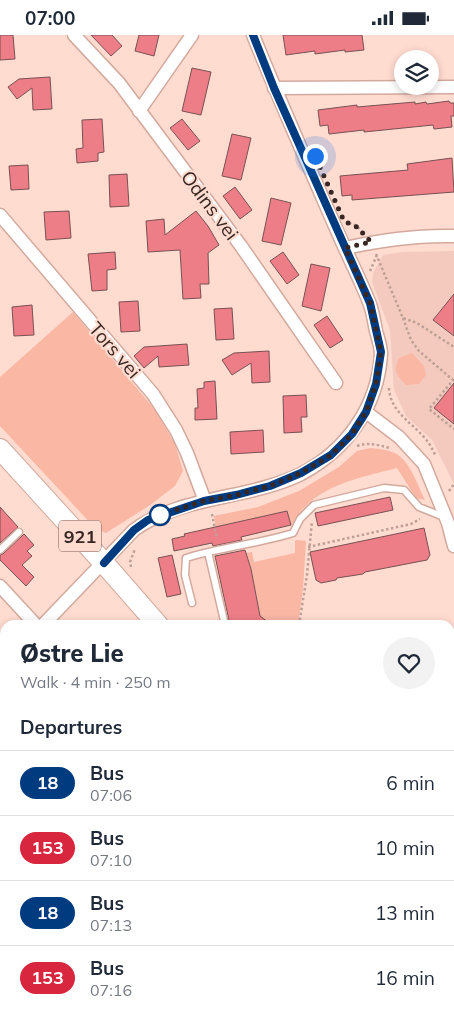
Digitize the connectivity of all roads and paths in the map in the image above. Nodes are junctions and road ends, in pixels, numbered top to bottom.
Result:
1 (74, 35) edge
2 (192, 35) edge
3 (253, 35) edge
4 (454, 87) edge
5 (274, 88) junction
6 (139, 111) junction
7 (0, 215) edge
8 (344, 221) dead end
9 (454, 236) edge
10 (371, 242) junction
11 (345, 248) junction
12 (384, 250) dead end
13 (377, 256) junction
14 (370, 272) dead end
15 (403, 318) junction
16 (454, 347) edge
17 (454, 380) edge
18 (336, 383) dead end
19 (389, 386) dead end
20 (366, 412) junction
21 (454, 429) edge
22 (0, 449) edge
23 (440, 464) dead end
24 (447, 485) dead end
25 (449, 492) dead end
26 (204, 501) junction
27 (314, 505) junction
28 (432, 512) junction
29 (212, 514) dead end
30 (449, 522) edge
31 (19, 531) dead end
32 (454, 546) edge
33 (308, 547) junction
34 (220, 549) junction
35 (0, 550) edge
36 (208, 552) junction
37 (104, 563) junction
38 (0, 586) edge
39 (192, 603) dead end
40 (31, 620) edge
41 (52, 620) edge
42 (154, 620) edge
43 (224, 620) edge
44 (301, 620) edge

1 - 6 street, Odins vei
2 - 6 street
3 - 5 street
4 - 5 street
5 - 11 street
6 - 18 street, Odins vei
7 - 26 street, Tors vei
8 - 10 path
9 - 10 street
10 - 11 street
10 - 13 path
11 - 20 street
12 - 13 path
13 - 14 path
13 - 15 path
15 - 16 path
15 - 17 path
17 - 21 path
19 - 23 path
20 - 26 street
20 - 30 street
22 - 37 main road, 921
24 - 25 path
26 - 37 street
27 - 28 lane
27 - 33 path
27 - 34 lane
28 - 30 lane
28 - 33 path
29 - 34 path
30 - 32 street
31 - 35 lane
33 - 44 path
34 - 36 lane
36 - 39 lane
36 - 43 lane
37 - 41 street
37 - 42 main road, 921
38 - 40 street

